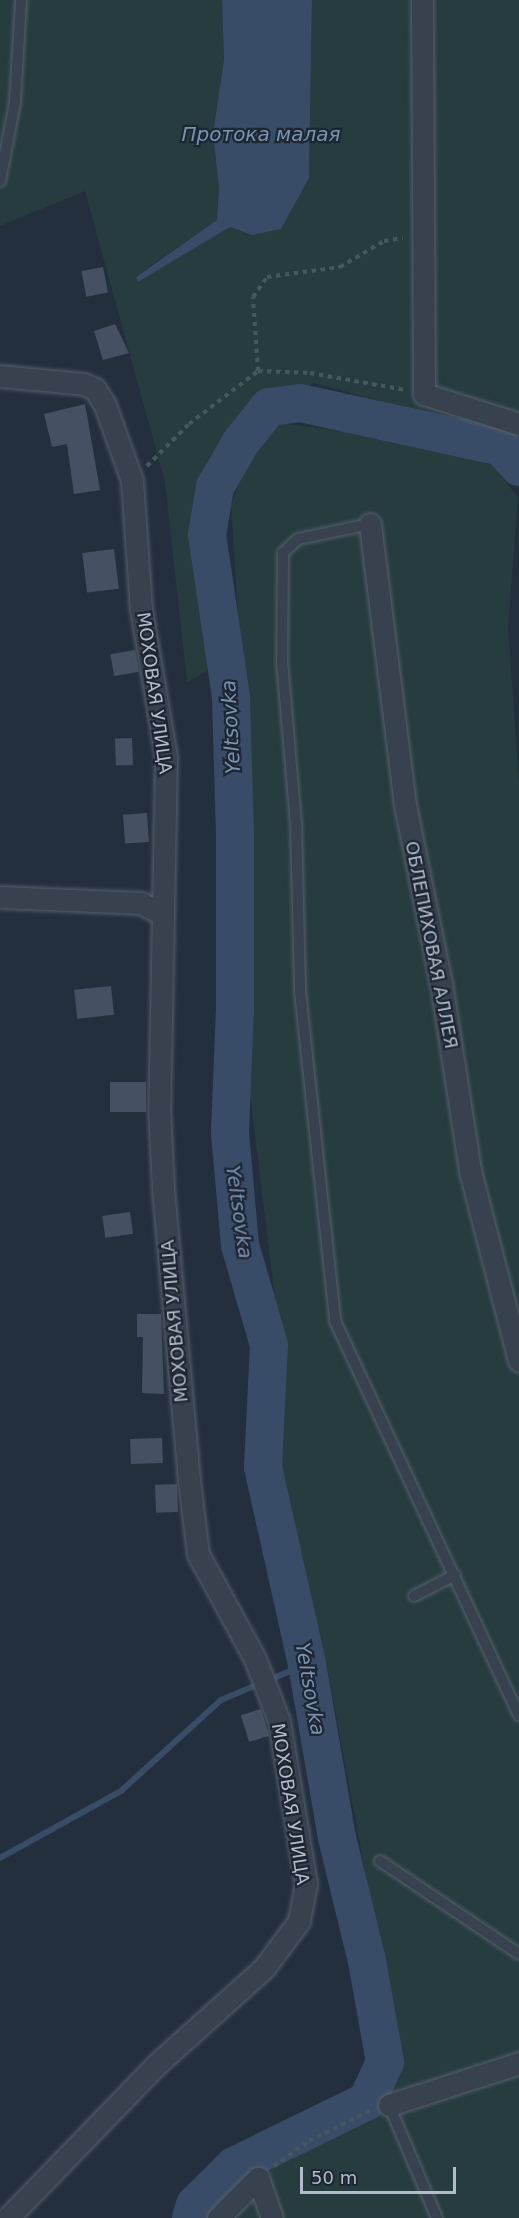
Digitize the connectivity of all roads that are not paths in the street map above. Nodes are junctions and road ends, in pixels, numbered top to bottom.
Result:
1 (21, 0) edge
2 (422, 0) edge
3 (0, 182) edge
4 (0, 376) edge
5 (519, 424) edge
6 (370, 524) joint
7 (0, 897) edge
8 (162, 914) junction
9 (519, 1361) edge
10 (455, 1575) junction
11 (414, 1596) dead end
12 (519, 1715) edge
13 (380, 1861) dead end
14 (519, 1954) edge
15 (519, 2063) edge
16 (389, 2105) joint
17 (8, 2218) edge
18 (218, 2218) edge
19 (272, 2218) edge
20 (437, 2218) edge

1 - 3 lane
2 - 5 street
4 - 8 street, МОХОВАЯ УЛИЦА
6 - 9 street, ОБЛЕПИХОВАЯ АЛЛЕЯ
6 - 10 lane
7 - 8 street
8 - 17 street, МОХОВАЯ УЛИЦА
10 - 11 lane
10 - 12 lane
13 - 14 lane
15 - 16 street
16 - 20 lane
18 - 19 street

